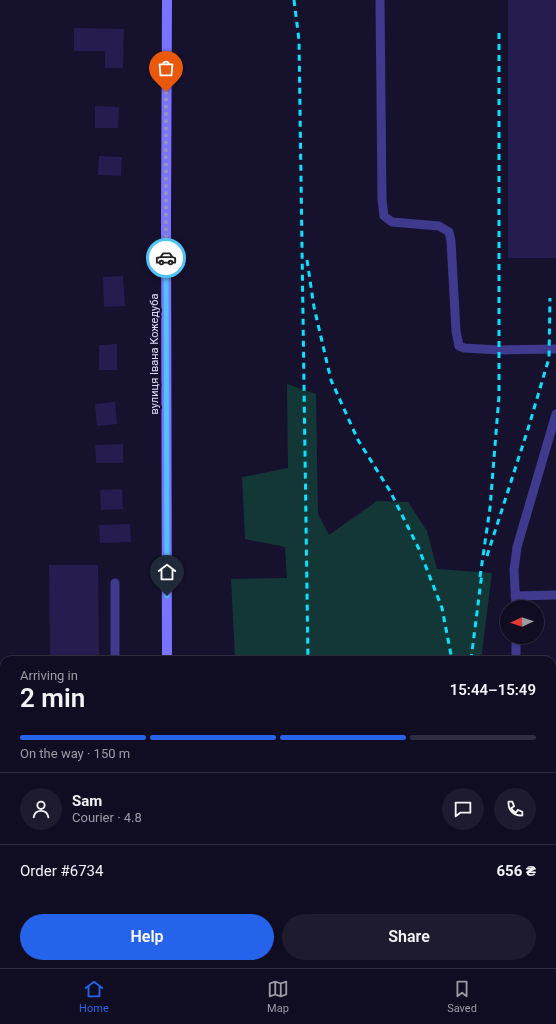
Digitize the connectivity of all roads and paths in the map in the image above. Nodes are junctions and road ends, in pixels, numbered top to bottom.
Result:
1 (167, 0) edge
2 (380, 0) edge
3 (556, 349) edge
4 (556, 414) edge
5 (115, 583) dead end
6 (556, 595) edge
7 (515, 596) junction
8 (515, 600) edge
9 (516, 644) edge
10 (115, 656) edge
11 (167, 656) edge
12 (516, 656) edge

1 - 11 street, вулиця Івана Кожедуба
2 - 3 lane
4 - 7 lane
5 - 10 lane
6 - 7 lane
7 - 8 lane
9 - 12 lane

